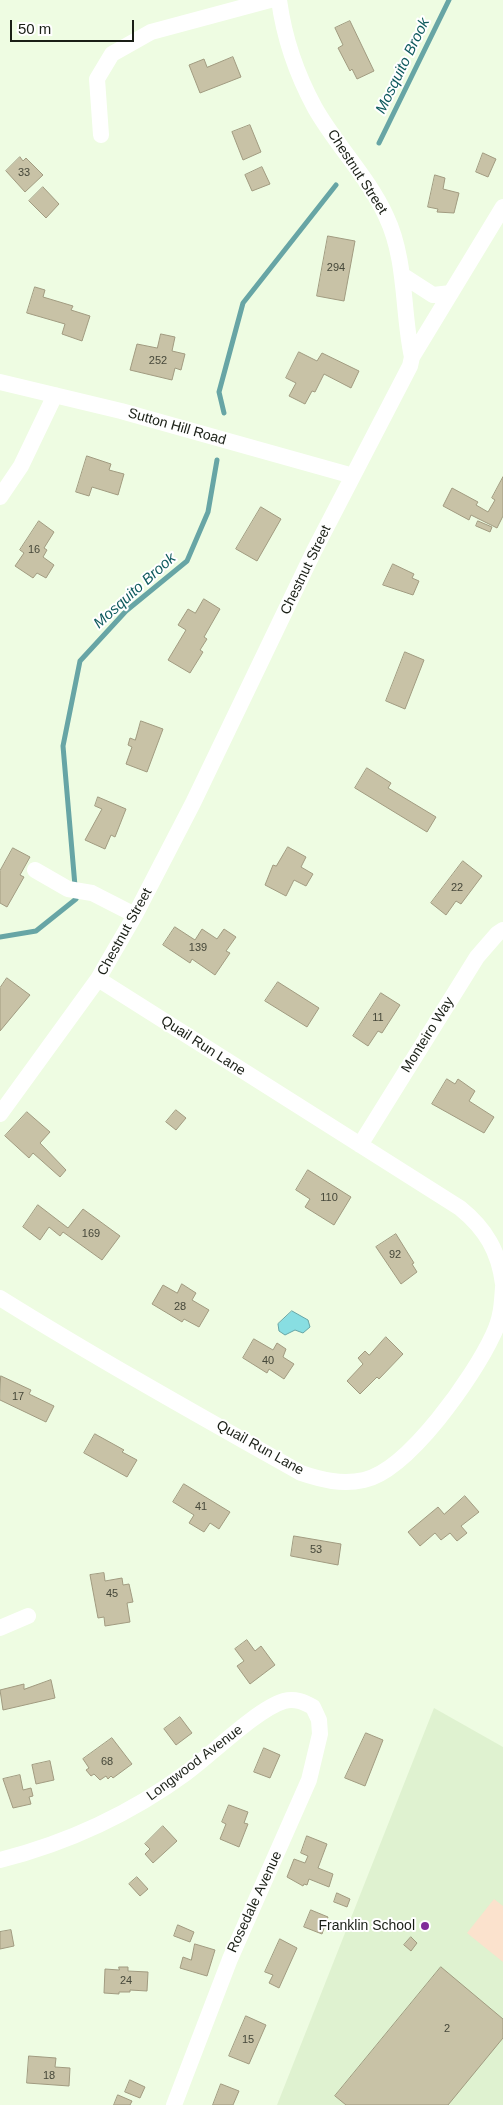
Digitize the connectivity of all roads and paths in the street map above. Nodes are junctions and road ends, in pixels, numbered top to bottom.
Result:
1 (270, 0) edge
2 (279, 0) edge
3 (101, 135) dead end
4 (503, 207) edge
5 (402, 275) junction
6 (451, 293) junction
7 (412, 357) junction
8 (0, 382) edge
9 (55, 395) junction
10 (353, 476) junction
11 (0, 497) edge
12 (35, 870) dead end
13 (135, 915) junction
14 (503, 930) edge
15 (98, 979) junction
16 (0, 1114) edge
17 (360, 1145) junction
18 (503, 1286) edge
19 (0, 1298) edge
20 (28, 1616) dead end
21 (0, 1628) edge
22 (305, 1702) joint
23 (0, 1860) edge
24 (174, 2105) edge

1 - 3 street
2 - 5 street, Chestnut Street
4 - 6 street
5 - 6 street
5 - 7 street, Chestnut Street
6 - 7 street
7 - 10 street, Chestnut Street
8 - 9 street, Sutton Hill Road
9 - 10 street, Sutton Hill Road
9 - 11 street
10 - 13 street, Chestnut Street
12 - 13 street
13 - 15 street, Chestnut Street
14 - 17 street, Monteiro Way
15 - 16 street, Chestnut Street
15 - 17 street, Quail Run Lane
17 - 18 street, Quail Run Lane
18 - 19 street, Quail Run Lane
20 - 21 street
22 - 23 street, Longwood Avenue
22 - 24 street, Rosedale Avenue

